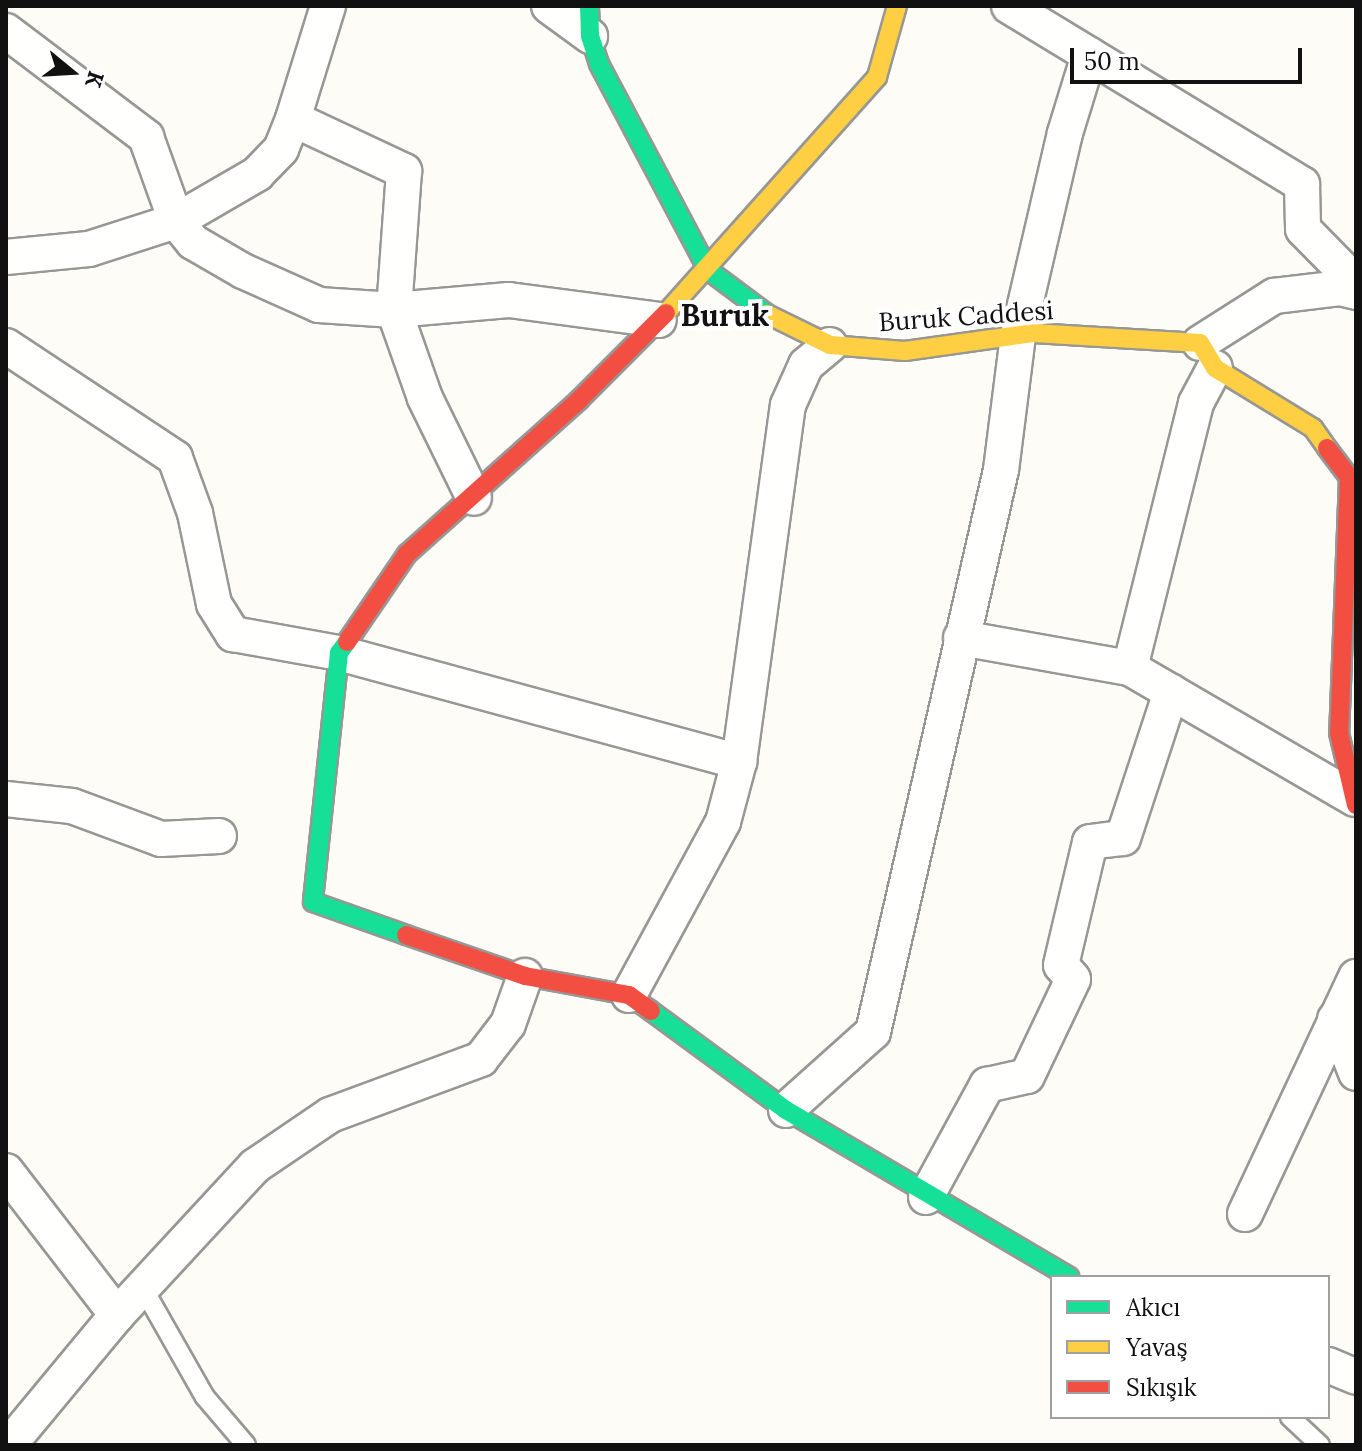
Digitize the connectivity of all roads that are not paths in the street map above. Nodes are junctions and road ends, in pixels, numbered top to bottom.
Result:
1 (328, 6) edge
2 (549, 6) edge
3 (897, 6) edge
4 (1009, 6) edge
5 (590, 21) edge
6 (6, 31) edge
7 (1089, 55) junction
8 (293, 119) junction
9 (176, 221) junction
10 (6, 257) edge
11 (708, 270) junction
12 (1356, 283) edge
13 (1356, 292) edge
14 (394, 310) junction
15 (659, 320) junction
16 (1018, 335) junction
17 (830, 345) junction
18 (6, 346) edge
19 (1208, 356) junction
20 (1352, 494) edge
21 (474, 498) junction
22 (961, 638) junction
23 (339, 653) junction
24 (1130, 668) junction
25 (1171, 692) junction
26 (739, 762) junction
27 (6, 799) edge
28 (1355, 802) edge
29 (219, 836) dead end
30 (525, 976) junction
31 (1356, 977) edge
32 (629, 995) junction
33 (1335, 1019) junction
34 (1356, 1073) edge
35 (786, 1110) junction
36 (6, 1171) edge
37 (926, 1197) junction
38 (1245, 1214) dead end
39 (1065, 1275) edge
40 (143, 1288) junction
41 (117, 1315) junction
42 (1330, 1366) edge
43 (1356, 1377) edge
44 (1292, 1419) edge
45 (9, 1445) edge
46 (246, 1445) edge
47 (1320, 1445) edge

1 - 8 street
2 - 5 street
3 - 11 street
4 - 7 street
5 - 11 street, Buruk Caddesi
6 - 9 street
7 - 12 street
7 - 16 street
8 - 9 street
8 - 14 street
9 - 10 street
9 - 14 street
11 - 15 street
11 - 17 street, Buruk Caddesi
13 - 19 street
14 - 15 street
14 - 21 street
15 - 21 street
16 - 17 street, Buruk Caddesi
16 - 19 street, Buruk Caddesi
16 - 22 street
17 - 26 street
18 - 23 street
19 - 20 street, Buruk Caddesi
19 - 24 street
20 - 28 street, Buruk Caddesi
21 - 23 street
22 - 24 street
22 - 35 street
23 - 26 street
23 - 30 street
24 - 25 street
25 - 28 street
25 - 37 street
26 - 32 street
27 - 29 street
30 - 32 street
30 - 40 street
31 - 33 street
32 - 35 street
33 - 34 street
33 - 38 street
35 - 37 street
36 - 41 street
37 - 39 street
40 - 41 street
40 - 46 lane
41 - 45 street
42 - 43 street
44 - 47 lane

